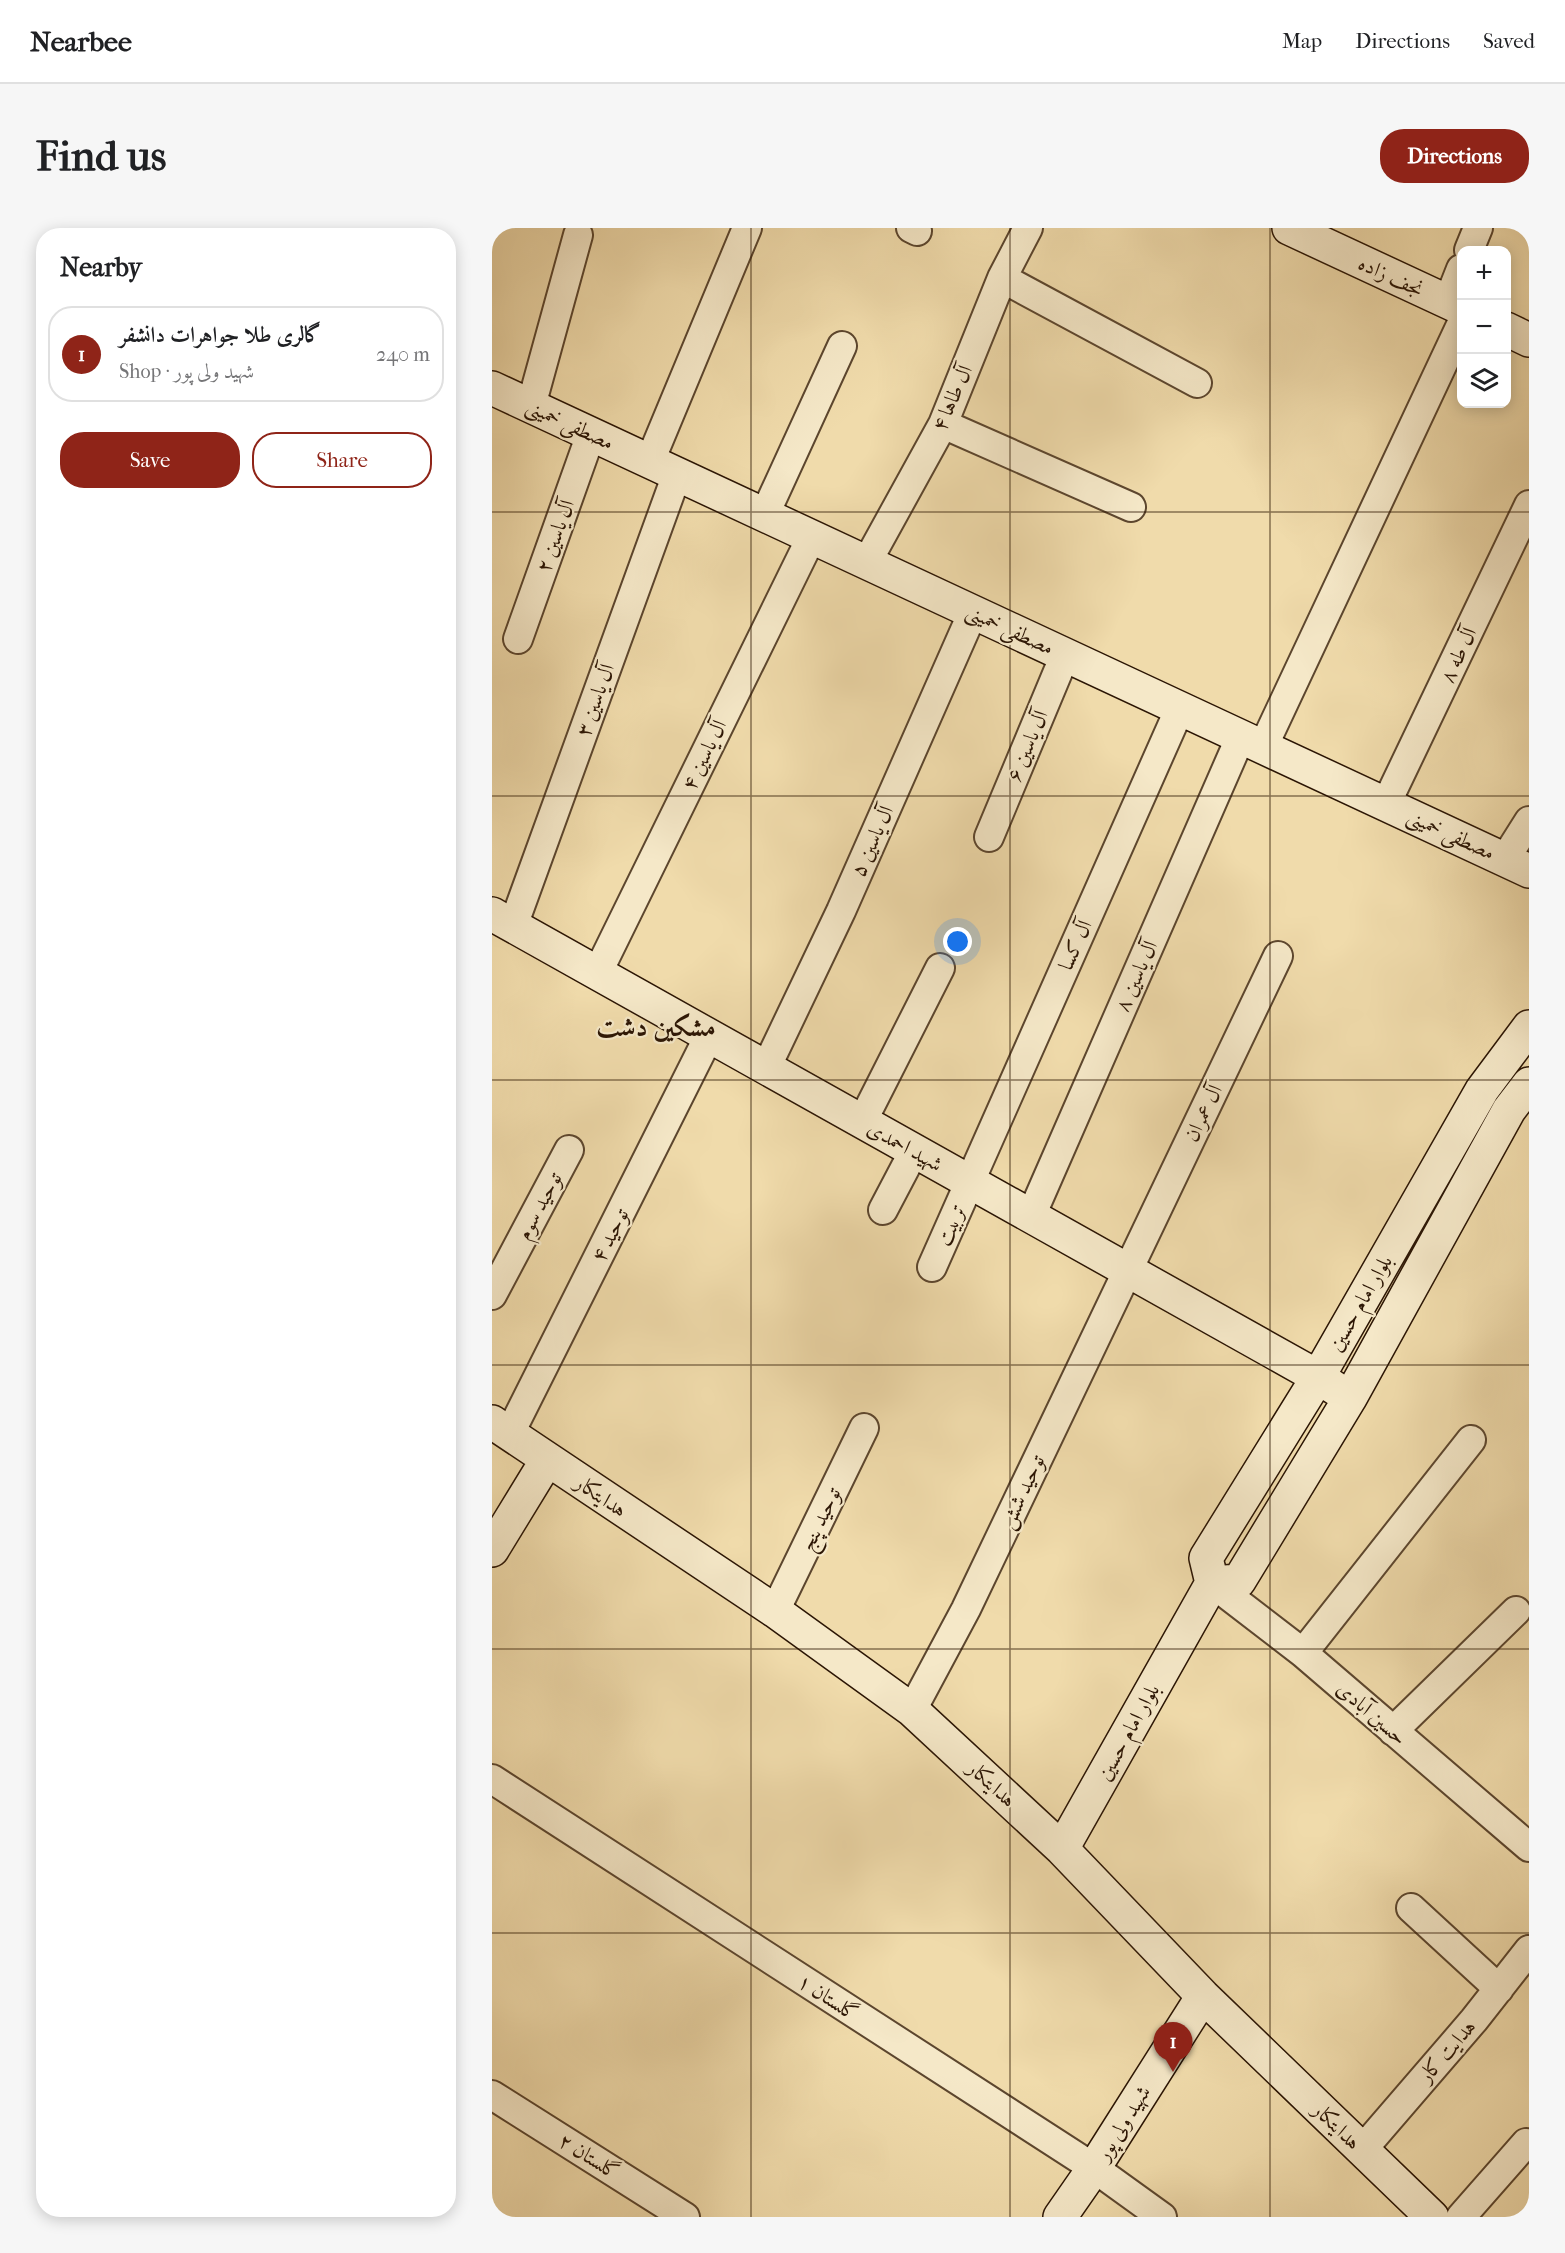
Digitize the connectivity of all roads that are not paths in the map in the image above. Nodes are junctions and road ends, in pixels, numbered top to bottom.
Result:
1 (747, 228) edge
2 (1028, 228) edge
3 (1289, 228) edge
4 (1478, 228) edge
5 (578, 235) dead end
6 (1321, 235) edge
7 (1471, 246) edge
8 (1002, 278) junction
9 (1457, 312) edge
10 (1511, 331) edge
11 (1529, 340) edge
12 (842, 346) dead end
13 (1197, 383) dead end
14 (492, 388) edge
15 (531, 406) junction
16 (942, 424) junction
17 (591, 434) junction
18 (664, 467) junction
19 (1529, 505) edge
20 (1131, 507) dead end
21 (765, 514) junction
22 (812, 537) junction
23 (867, 562) junction
24 (973, 612) junction
25 (518, 639) dead end
26 (1065, 655) junction
27 (1180, 708) junction
28 (1252, 742) junction
29 (1386, 804) junction
30 (1529, 820) edge
31 (989, 837) dead end
32 (1517, 865) edge
33 (502, 920) edge
34 (1278, 956) dead end
35 (940, 968) dead end
36 (597, 974) junction
37 (1529, 1027) edge
38 (710, 1036) junction
39 (766, 1068) junction
40 (1529, 1084) edge
41 (1482, 1090) junction
42 (1519, 1120) edge
43 (862, 1122) junction
44 (568, 1150) dead end
45 (914, 1151) junction
46 (970, 1182) junction
47 (883, 1210) dead end
48 (1031, 1216) junction
49 (932, 1267) dead end
50 (1128, 1270) junction
51 (492, 1295) edge
52 (1318, 1377) junction
53 (1350, 1398) junction
54 (501, 1428) edge
55 (864, 1428) dead end
56 (1471, 1440) dead end
57 (547, 1460) junction
58 (492, 1550) edge
59 (1212, 1583) junction
60 (775, 1611) junction
61 (1516, 1611) dead end
62 (1303, 1653) junction
63 (912, 1710) junction
64 (1393, 1731) junction
65 (492, 1779) edge
66 (1529, 1847) edge
67 (1062, 1849) junction
68 (1411, 1908) dead end
69 (1529, 1950) edge
70 (1499, 1989) junction
71 (1203, 1996) junction
72 (492, 2095) edge
73 (1528, 2142) edge
74 (1362, 2151) junction
75 (1094, 2168) junction
76 (685, 2217) edge
77 (1060, 2217) edge
78 (1162, 2217) edge
79 (1432, 2217) edge
80 (1461, 2217) edge

1 - 18 street, آل یاسین ۳
2 - 8 street, آل طاها ۴
3 - 6 main road, نجف زاده
4 - 7 street
5 - 15 street
6 - 9 main road, نجف زاده
8 - 13 street
8 - 16 street, آل طاها ۴
9 - 28 street, آل یاسین ۸
10 - 11 main road
12 - 21 street
14 - 15 main road, مصطفی خمینی
15 - 17 main road, مصطفی خمینی
16 - 20 street
16 - 23 street, آل طاها ۴
17 - 18 main road, مصطفی خمینی
17 - 25 street, آل یاسین ۲
18 - 21 main road, مصطفی خمینی
18 - 33 street, آل یاسین ۳
19 - 29 street, آل طه ۸
21 - 22 main road, مصطفی خمینی
22 - 23 main road, مصطفی خمینی
22 - 36 street, آل یاسین ۴
23 - 24 main road, مصطفی خمینی
24 - 26 main road, مصطفی خمینی
24 - 39 street, آل یاسین ۵
26 - 27 main road, مصطفی خمینی
26 - 31 street, آل یاسین ۶
27 - 28 main road, مصطفی خمینی
27 - 46 street, آل کسا
28 - 29 main road, مصطفی خمینی
28 - 48 street, آل یاسین ۸
29 - 32 main road, مصطفی خمینی
30 - 32 street
33 - 36 main road, شهید احمدی
34 - 50 street, آل عمران
35 - 43 street
36 - 38 main road, شهید احمدی
37 - 41 main road, بلوار امام حسین
38 - 39 main road, شهید احمدی
38 - 54 street, توحید ۴
39 - 43 main road, شهید احمدی
40 - 42 main road, بلوار امام حسین
41 - 42 main road
41 - 52 main road, بلوار امام حسین
42 - 53 main road, بلوار امام حسین
43 - 45 main road, شهید احمدی
44 - 51 street, توحید سوم
45 - 46 main road, شهید احمدی
45 - 47 street
46 - 48 main road, شهید احمدی
46 - 49 street, تربیت
48 - 50 main road, شهید احمدی
50 - 52 main road, شهید احمدی
50 - 63 street, توحید شش
52 - 53 main road, شهید احمدی
52 - 59 main road, بلوار امام حسین
53 - 59 main road, بلوار امام حسین
54 - 57 main road, هدایتکار
55 - 60 street, توحید پنج
56 - 62 street
57 - 58 main road
57 - 60 main road, هدایتکار
59 - 62 street, حسین آبادی
59 - 67 main road, بلوار امام حسین
60 - 63 main road, هدایتکار
61 - 64 street
62 - 64 street, حسین آبادی
63 - 67 main road, هدایتکار
64 - 66 street, حسین آبادی
65 - 75 street, گلستان ۱
67 - 71 main road, هدایتکار
68 - 70 street
69 - 70 street, هدایت کار
70 - 74 street, هدایت کار
71 - 74 main road, هدایتکار
71 - 75 main road, شهید ولی پور
72 - 76 street, گلستان ۲
73 - 80 street
74 - 79 main road, هدایتکار
75 - 77 main road, شهید ولی پور
75 - 78 street, گلستان ۱

